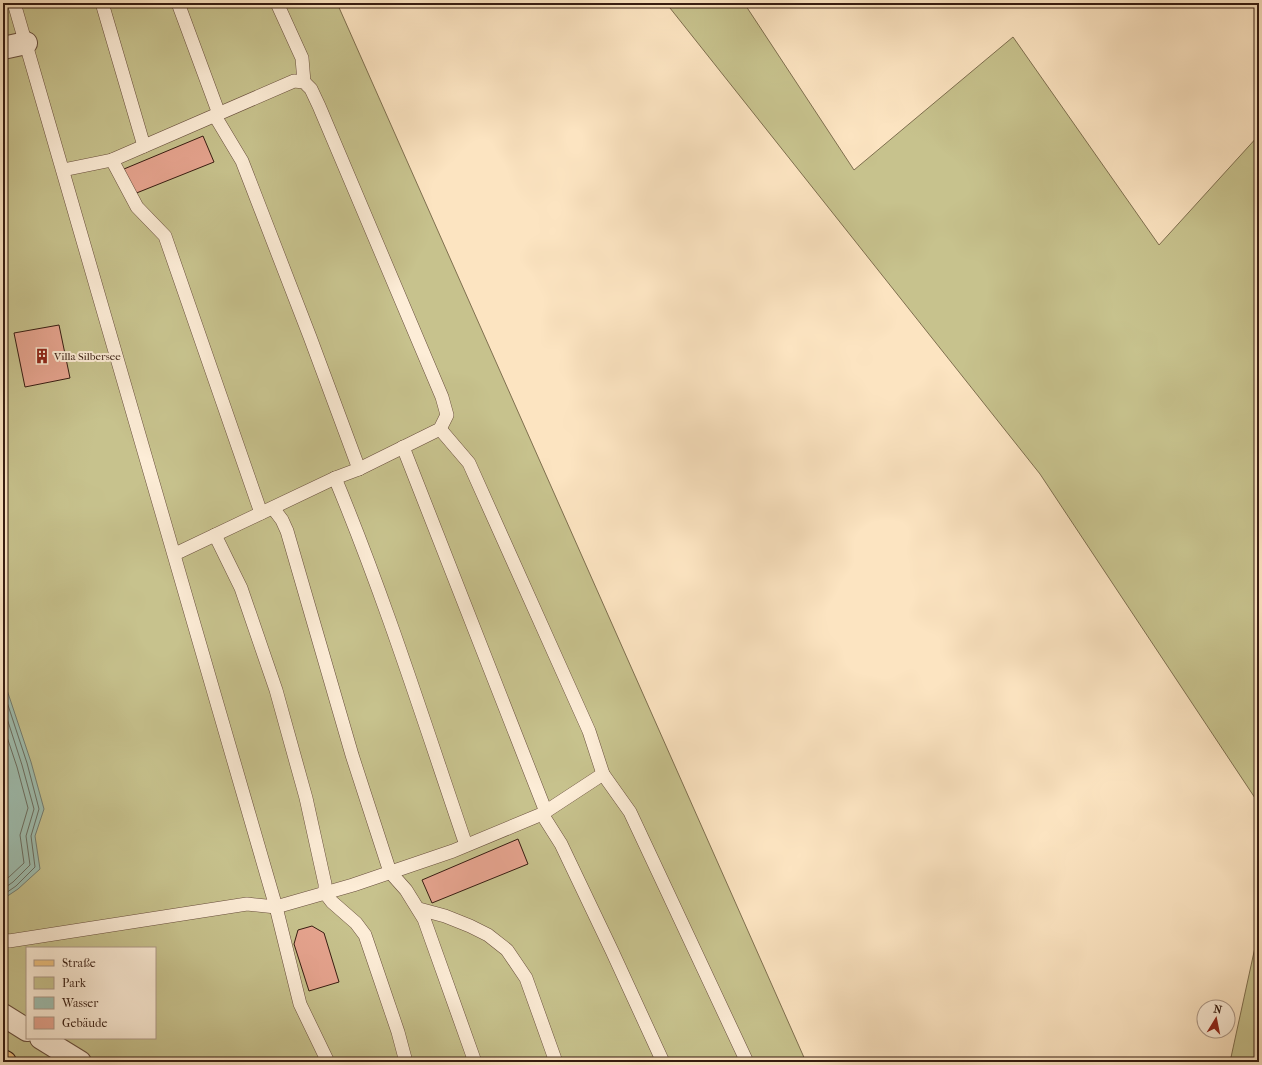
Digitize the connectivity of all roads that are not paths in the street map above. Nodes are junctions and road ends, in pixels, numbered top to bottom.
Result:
1 (14, 3) edge
2 (102, 3) edge
3 (178, 3) edge
4 (277, 3) edge
5 (26, 43) junction
6 (3, 48) edge
7 (304, 82) junction
8 (217, 115) junction
9 (144, 146) junction
10 (112, 160) junction
11 (63, 170) junction
12 (440, 429) junction
13 (403, 447) junction
14 (359, 469) junction
15 (336, 478) junction
16 (267, 511) junction
17 (215, 535) junction
18 (175, 554) junction
19 (603, 774) junction
20 (544, 813) junction
21 (466, 845) junction
22 (390, 872) junction
23 (325, 893) junction
24 (276, 907) junction
25 (419, 909) junction
26 (3, 940) edge
27 (3, 1015) edge
28 (26, 1029) edge
29 (43, 1039) edge
30 (80, 1062) edge
31 (328, 1062) edge
32 (406, 1062) edge
33 (475, 1062) edge
34 (556, 1062) edge
35 (663, 1062) edge
36 (747, 1062) edge

1 - 5 lane
2 - 9 lane
3 - 8 lane
4 - 7 lane
5 - 6 street
5 - 11 lane
7 - 8 lane
7 - 12 lane
8 - 9 lane
8 - 14 lane
9 - 10 lane
10 - 11 lane
10 - 16 lane
11 - 18 lane
12 - 13 lane
12 - 19 lane
13 - 14 lane
13 - 20 lane
14 - 15 lane
15 - 16 lane
15 - 21 lane
16 - 17 lane
16 - 22 lane
17 - 18 lane
17 - 23 lane
18 - 24 lane
19 - 20 lane
19 - 36 lane
20 - 21 lane
20 - 35 lane
21 - 22 lane
22 - 23 lane
22 - 25 lane
23 - 24 lane
23 - 32 lane
24 - 26 lane
24 - 31 lane
25 - 33 lane
25 - 34 lane
27 - 28 street
29 - 30 street

